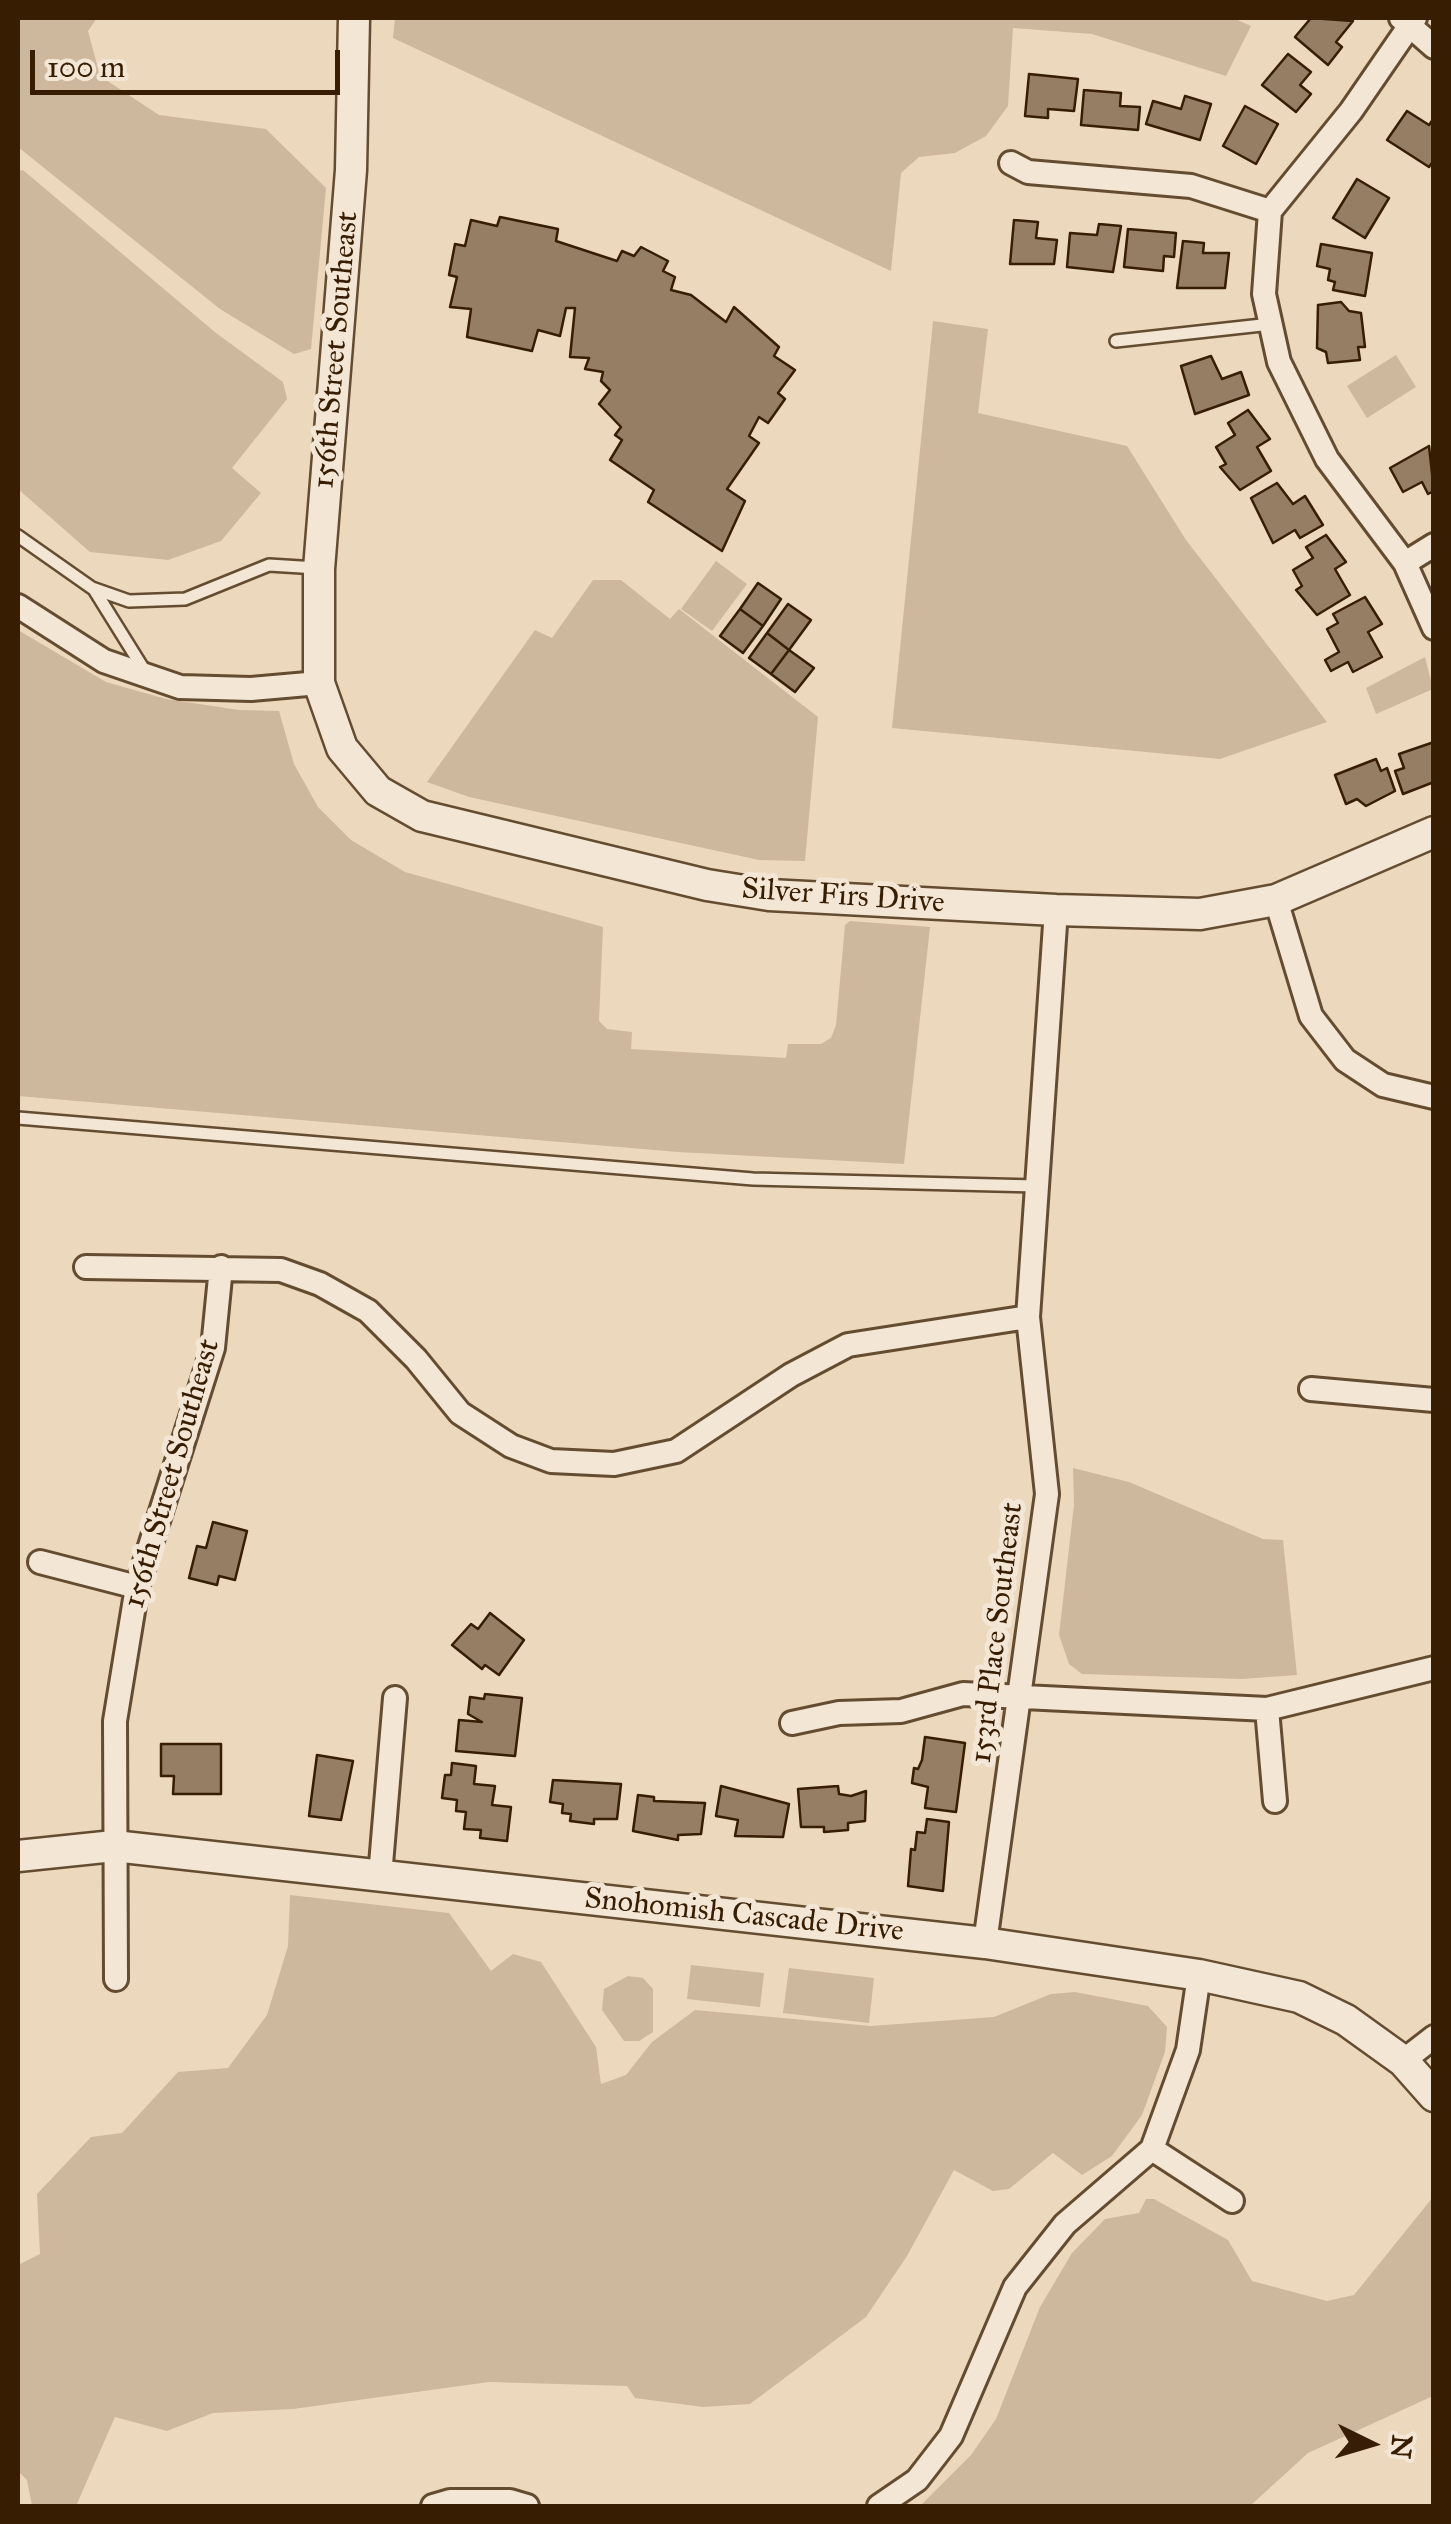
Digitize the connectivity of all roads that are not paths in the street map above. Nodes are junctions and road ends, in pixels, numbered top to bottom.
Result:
1 (354, 18) edge
2 (1408, 20) edge
3 (1434, 47) edge
4 (1011, 162) dead end
5 (1270, 211) junction
6 (1271, 324) junction
7 (1116, 341) dead end
8 (18, 536) edge
9 (1434, 545) edge
10 (1405, 564) junction
11 (320, 569) junction
12 (92, 588) junction
13 (18, 606) edge
14 (1434, 628) edge
15 (148, 676) junction
16 (319, 683) junction
17 (1434, 832) edge
18 (1276, 900) junction
19 (1056, 910) junction
20 (1434, 1097) edge
21 (18, 1118) edge
22 (1036, 1186) junction
23 (86, 1267) dead end
24 (222, 1268) junction
25 (1028, 1318) junction
26 (1312, 1389) dead end
27 (1434, 1400) edge
28 (40, 1562) dead end
29 (137, 1587) junction
30 (1434, 1668) edge
31 (1022, 1694) junction
32 (396, 1698) dead end
33 (1266, 1709) junction
34 (792, 1723) dead end
35 (1275, 1801) dead end
36 (114, 1846) junction
37 (18, 1856) edge
38 (380, 1876) junction
39 (986, 1943) junction
40 (1199, 1975) junction
41 (116, 1979) dead end
42 (1434, 2037) edge
43 (1403, 2062) junction
44 (1434, 2096) edge
45 (1152, 2149) junction
46 (1232, 2201) dead end
47 (433, 2506) edge
48 (527, 2506) edge
49 (879, 2506) edge

1 - 11 street, 156th Street Southeast
2 - 3 street
2 - 5 street
4 - 5 street
5 - 6 street
6 - 7 lane
6 - 10 street
8 - 12 lane
9 - 10 street
10 - 14 street
11 - 12 lane
11 - 16 street, 156th Street Southeast
12 - 15 lane
13 - 15 street
15 - 16 street
16 - 19 street, Silver Firs Drive
17 - 18 street, Silver Firs Drive
18 - 19 street, Silver Firs Drive
18 - 20 street
19 - 22 street, 153rd Place Southeast
21 - 22 lane
22 - 25 street, 153rd Place Southeast
23 - 24 street
24 - 25 street
24 - 29 street, 156th Street Southeast
25 - 31 street, 153rd Place Southeast
26 - 27 street
28 - 29 street
29 - 36 street, 156th Street Southeast
30 - 33 street
31 - 33 street
31 - 34 street
31 - 39 street, 153rd Place Southeast
32 - 38 street
33 - 35 street
36 - 37 street, Snohomish Cascade Drive
36 - 38 street, Snohomish Cascade Drive
36 - 41 street, 156th Street Southeast
38 - 39 street, Snohomish Cascade Drive
39 - 40 street, Snohomish Cascade Drive
40 - 43 street, Snohomish Cascade Drive
40 - 45 street
42 - 43 street
43 - 44 street, Snohomish Cascade Drive
45 - 46 street
45 - 49 street
47 - 48 street

